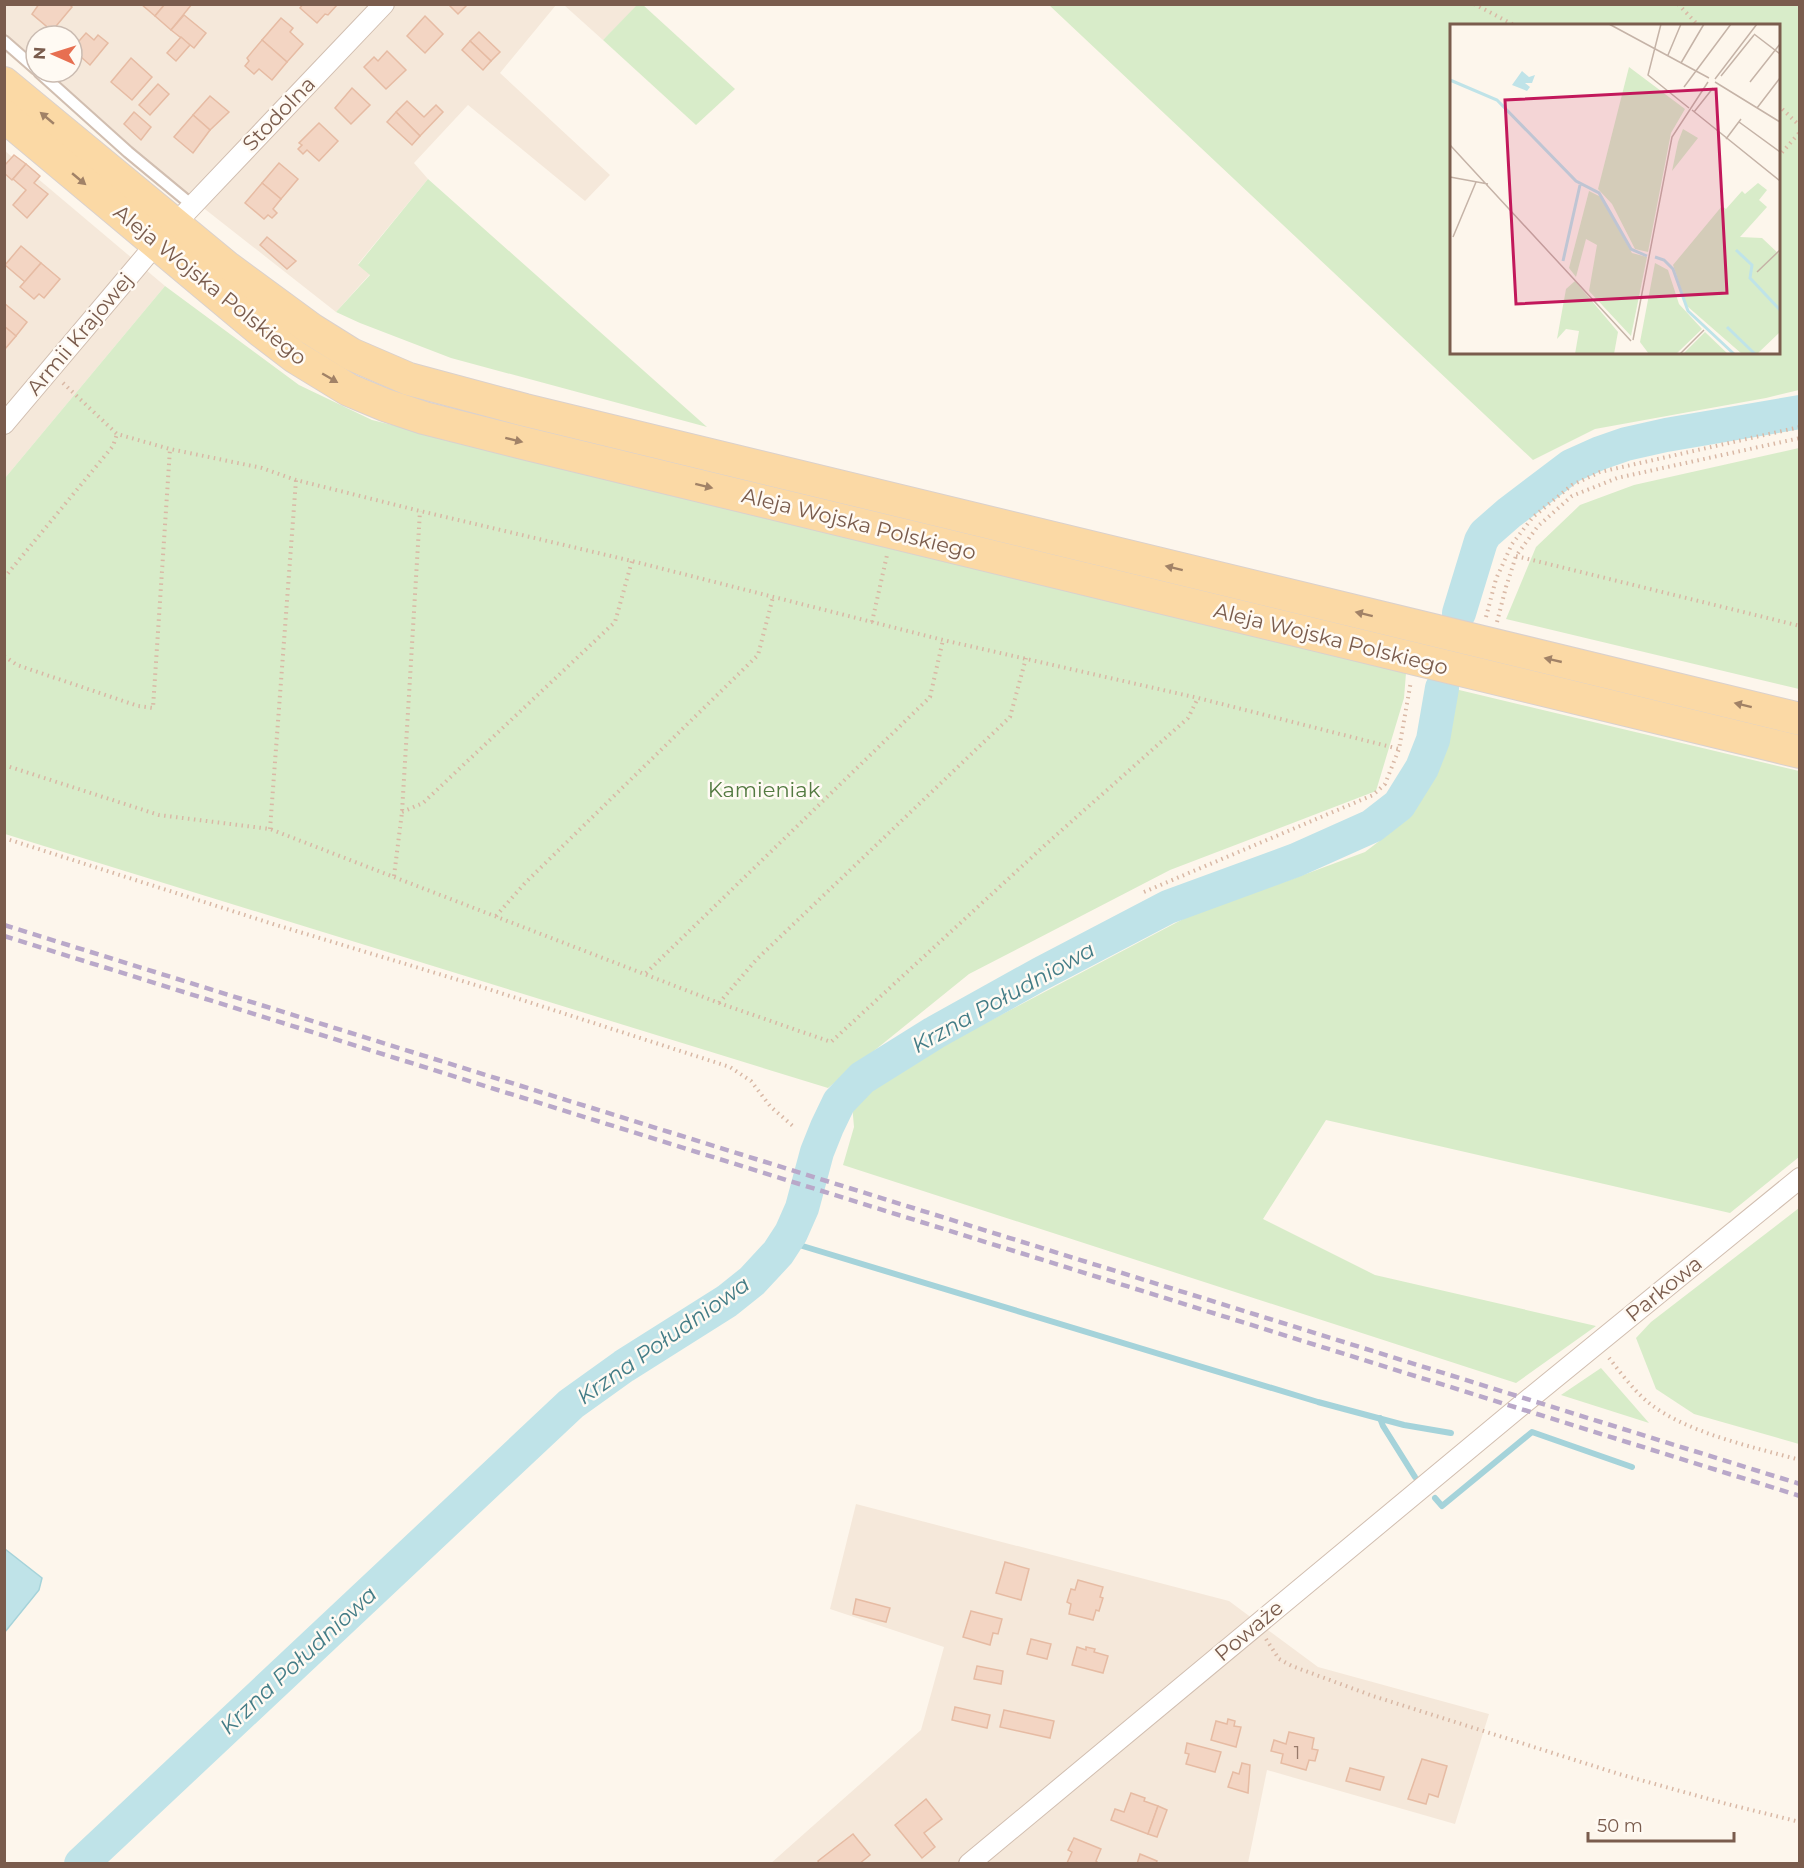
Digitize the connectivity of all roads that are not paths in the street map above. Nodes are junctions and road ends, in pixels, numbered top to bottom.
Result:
1 (384, 4) edge
2 (4, 41) edge
3 (24, 59) edge
4 (4, 83) edge
5 (52, 84) edge
6 (4, 116) edge
7 (174, 224) junction
8 (4, 424) edge
9 (1800, 719) edge
10 (1800, 752) edge
11 (1800, 1178) edge
12 (1528, 1399) joint
13 (969, 1863) edge

1 - 7 street, Stodolna
2 - 3 lane
7 -> 4 main road, Aleja Wojska Polskiego
5 - 7 lane
6 -> 7 main road, Aleja Wojska Polskiego
7 - 8 street, Armii Krajowej
9 -> 7 main road, Aleja Wojska Polskiego
7 -> 10 main road, Aleja Wojska Polskiego
11 - 12 street, Parkowa
12 - 13 street, Poważe

